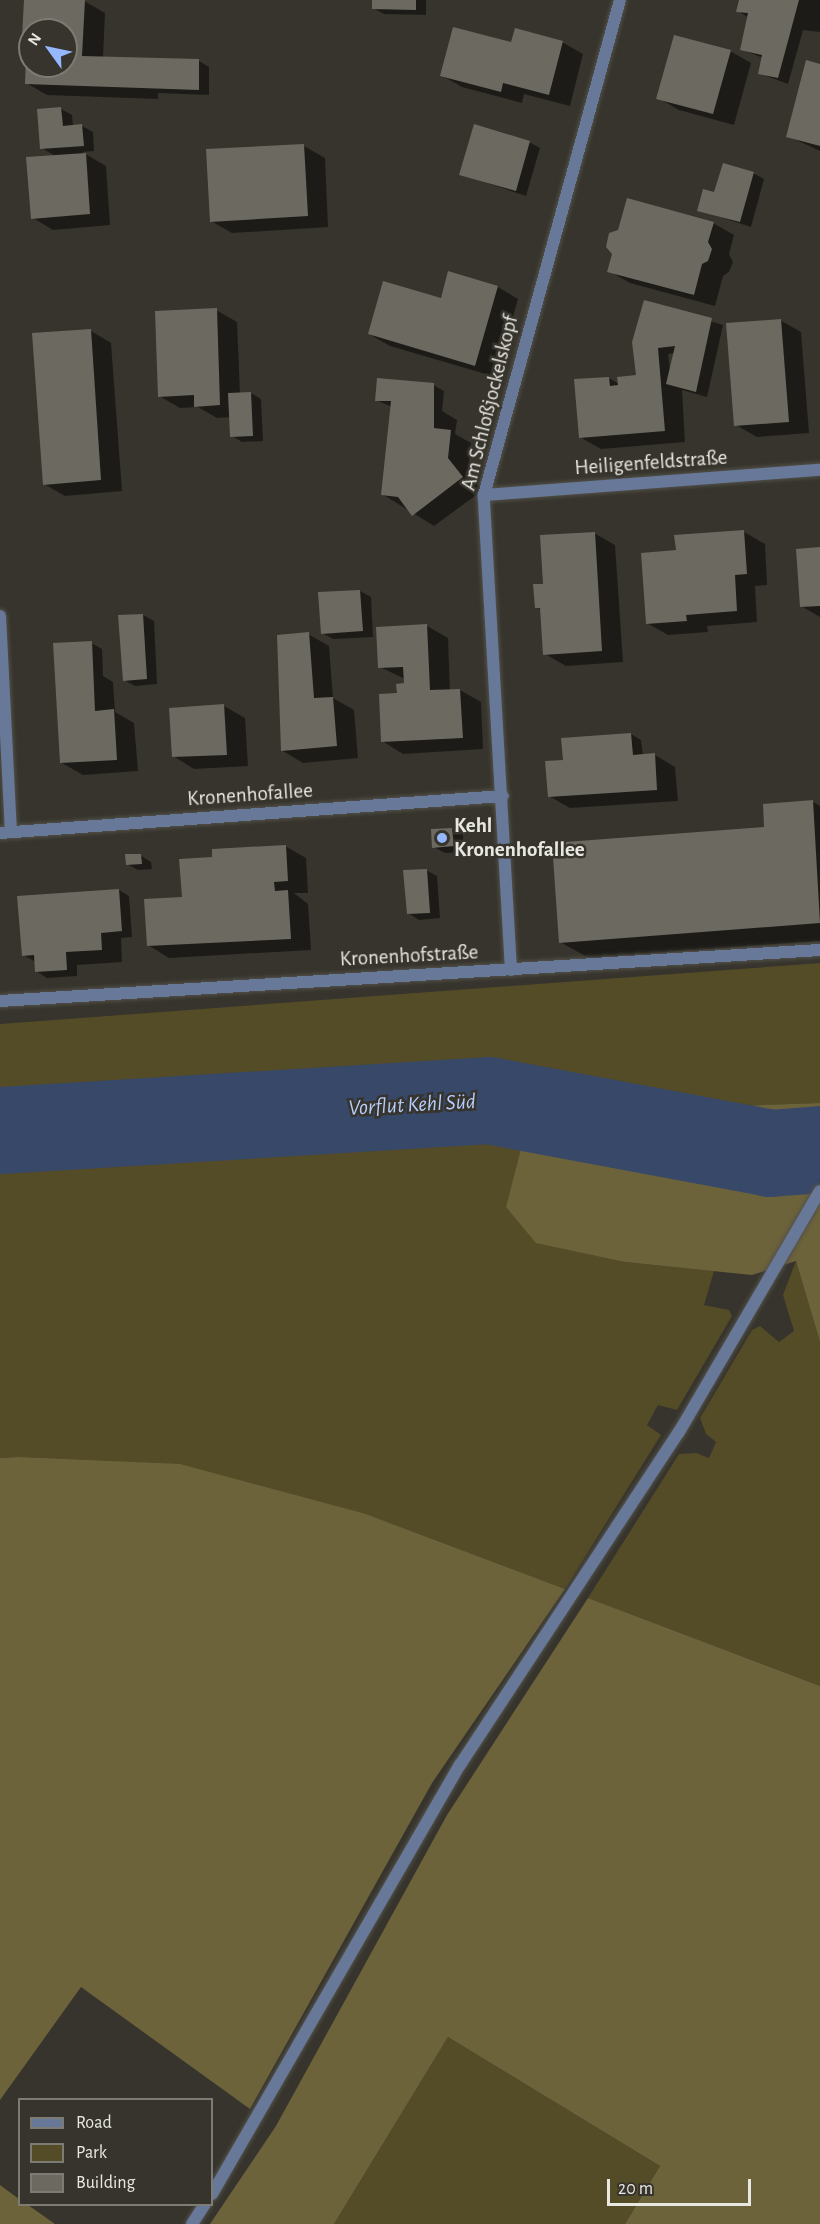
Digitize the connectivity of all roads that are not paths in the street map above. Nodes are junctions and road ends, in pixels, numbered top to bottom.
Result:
1 (620, 0) edge
2 (820, 470) edge
3 (484, 495) junction
4 (0, 616) edge
5 (503, 796) junction
6 (5, 832) edge
7 (820, 950) edge
8 (511, 970) junction
9 (0, 1001) edge
10 (820, 1191) edge
11 (213, 2192) edge
12 (204, 2206) edge
13 (192, 2224) edge

1 - 3 street, Am Schloßjockelskopf
2 - 3 street, Heiligenfeldstraße
3 - 5 street, Am Schloßjockelskopf
4 - 6 street
5 - 6 street, Kronenhofallee
5 - 8 street, Am Schloßjockelskopf
7 - 8 street, Kronenhofstraße
8 - 9 street, Kronenhofstraße
10 - 11 street
12 - 13 street

